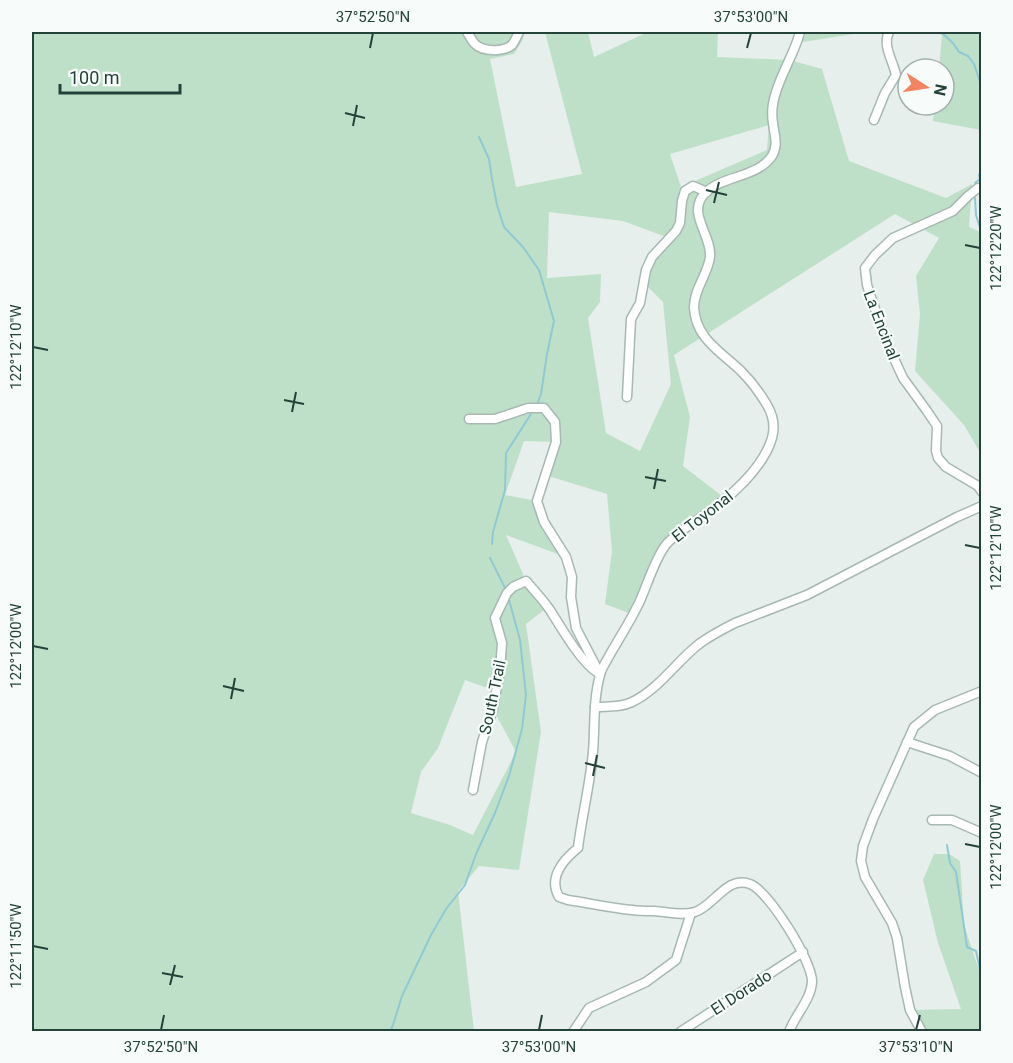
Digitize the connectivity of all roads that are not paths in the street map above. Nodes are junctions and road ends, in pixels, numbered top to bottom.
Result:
1 (467, 32) edge
2 (519, 32) edge
3 (800, 32) edge
4 (890, 32) edge
5 (874, 120) dead end
6 (981, 189) edge
7 (707, 192) junction
8 (627, 397) dead end
9 (469, 419) dead end
10 (981, 492) edge
11 (981, 506) edge
12 (600, 674) junction
13 (981, 691) edge
14 (595, 707) junction
15 (907, 742) junction
16 (981, 772) edge
17 (472, 790) dead end
18 (932, 820) dead end
19 (981, 833) edge
20 (691, 913) junction
21 (803, 952) junction
22 (573, 1032) edge
23 (680, 1032) edge
24 (789, 1032) edge
25 (922, 1032) edge

1 - 2 street
3 - 7 street
4 - 5 street
6 - 10 street, La Encinal
7 - 8 street
7 - 12 street, El Toyonal
9 - 12 street
11 - 14 street
12 - 14 street, El Toyonal
12 - 17 street, South Trail
13 - 15 street
14 - 20 street, El Toyonal
15 - 16 street
15 - 25 street
18 - 19 street
20 - 21 street
20 - 22 street
21 - 23 street, El Dorado
21 - 24 street

